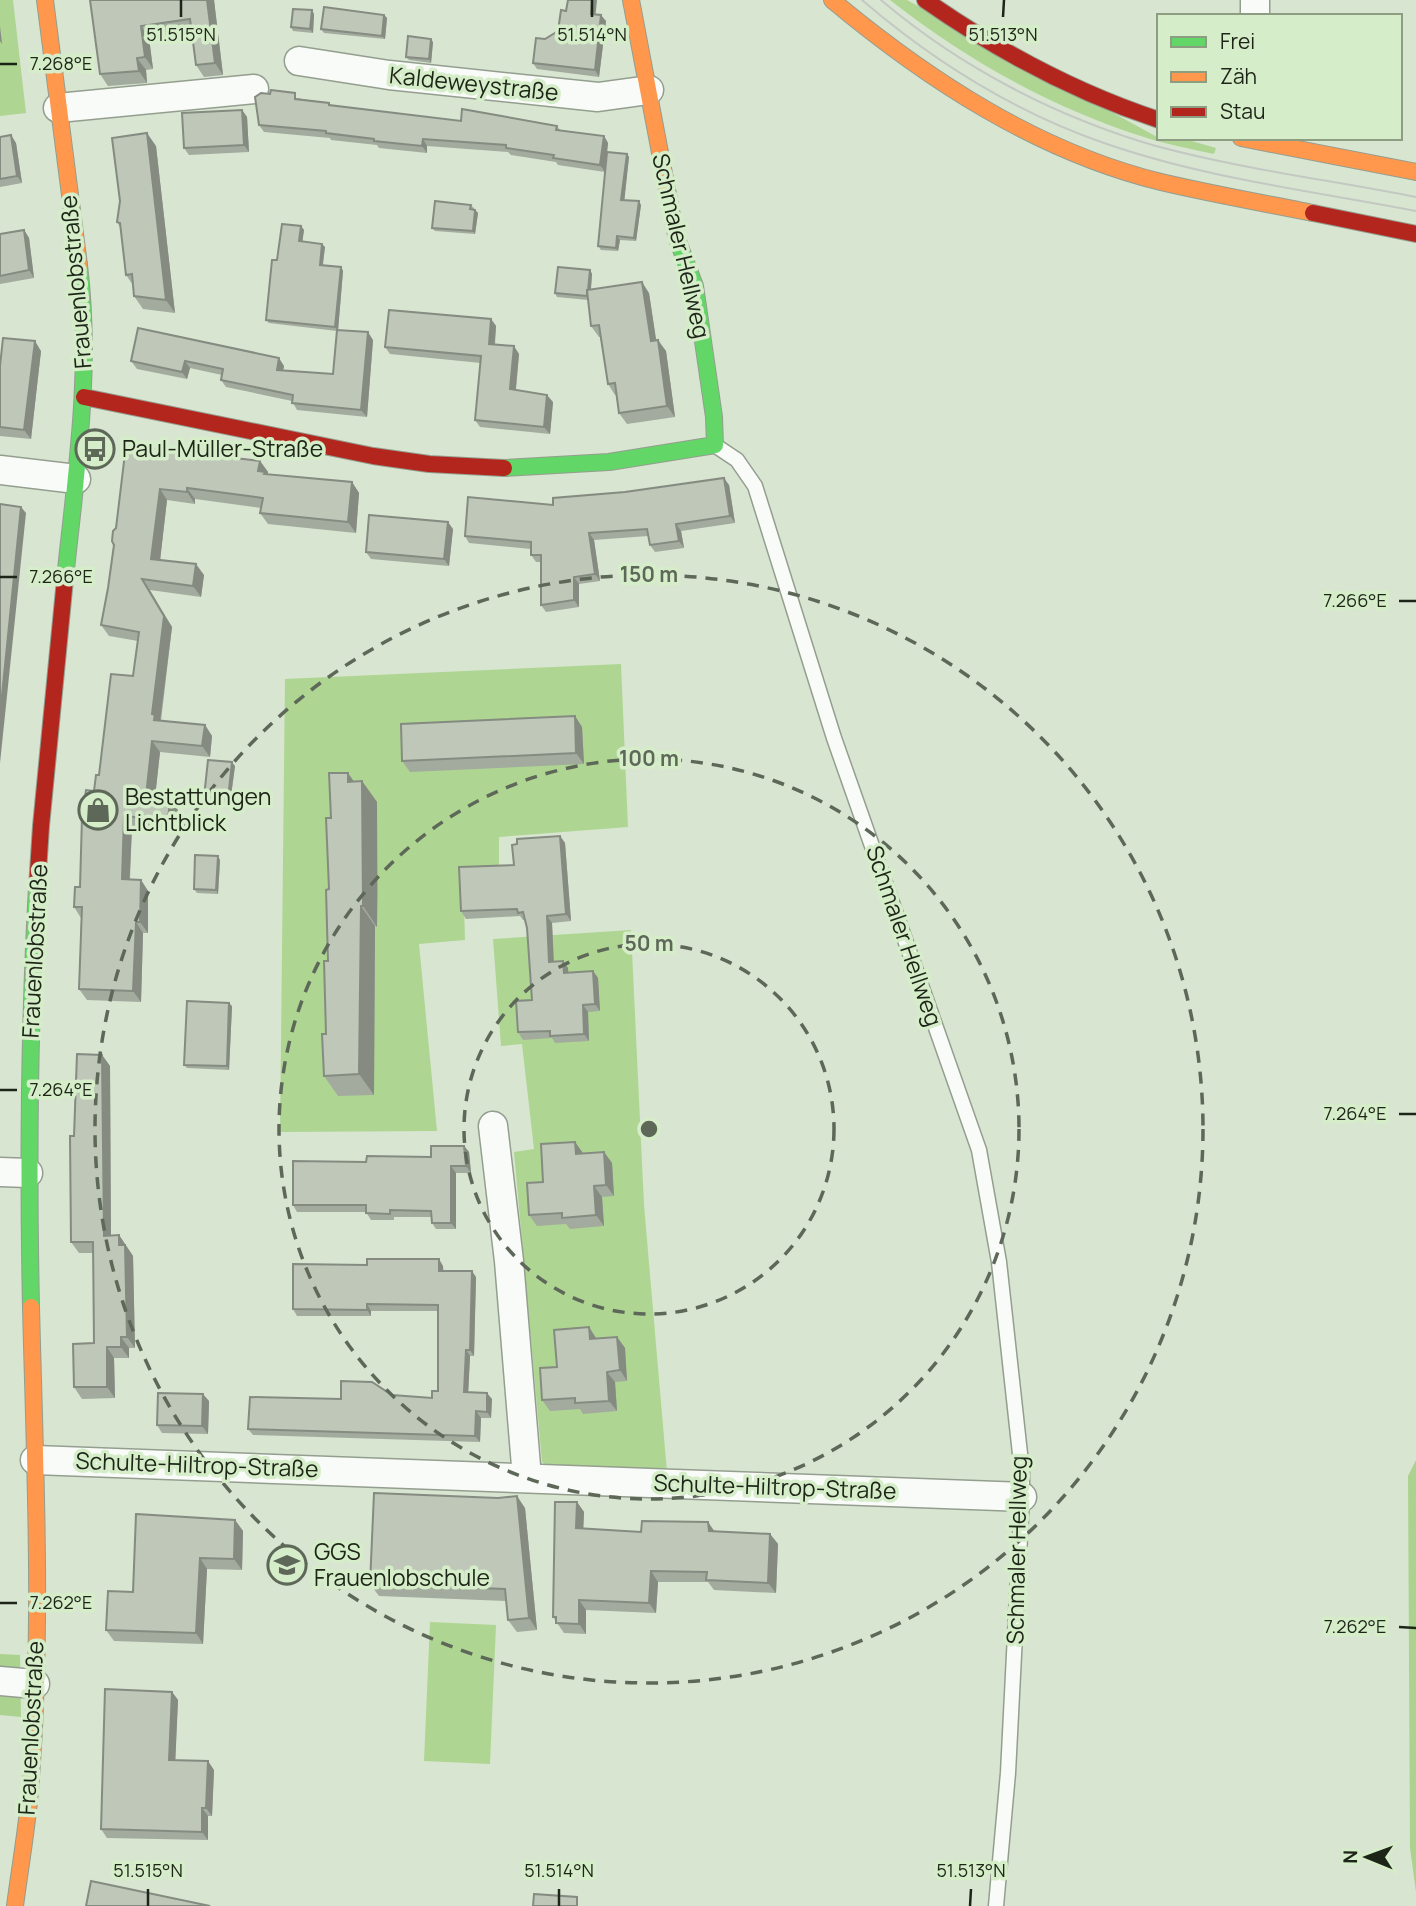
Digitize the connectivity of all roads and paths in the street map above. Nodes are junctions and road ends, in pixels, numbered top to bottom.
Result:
1 (45, 0) edge
2 (631, 0) edge
3 (832, 0) edge
4 (925, 0) edge
5 (299, 61) dead end
6 (254, 89) dead end
7 (649, 90) junction
8 (58, 108) junction
9 (1157, 120) edge
10 (1249, 142) edge
11 (1416, 172) edge
12 (1248, 180) dead end
13 (1245, 200) junction
14 (1416, 234) edge
15 (84, 397) junction
16 (715, 445) junction
17 (0, 470) edge
18 (76, 479) junction
19 (493, 1126) dead end
20 (0, 1172) edge
21 (28, 1173) junction
22 (34, 1460) junction
23 (527, 1478) junction
24 (1022, 1497) junction
25 (0, 1681) edge
26 (35, 1684) junction
27 (15, 1906) edge
28 (996, 1906) edge

1 - 8 street, Frauenlobstraße
2 - 7 street, Schmaler Hellweg
3 - 13 street
4 - 9 street
5 - 7 street, Kaldeweystraße
6 - 8 street
7 - 16 street, Schmaler Hellweg
8 - 15 street, Frauenlobstraße
10 - 11 street
12 - 13 street
13 - 14 street
15 - 16 street
15 - 18 street, Frauenlobstraße
16 - 24 lane, Schmaler Hellweg
17 - 18 street
18 - 21 street, Frauenlobstraße
19 - 23 street
20 - 21 street
21 - 22 street, Frauenlobstraße
22 - 23 street, Schulte-Hiltrop-Straße
22 - 26 street, Frauenlobstraße
23 - 24 street, Schulte-Hiltrop-Straße
24 - 28 lane, Schmaler Hellweg
25 - 26 street
26 - 27 street, Frauenlobstraße

